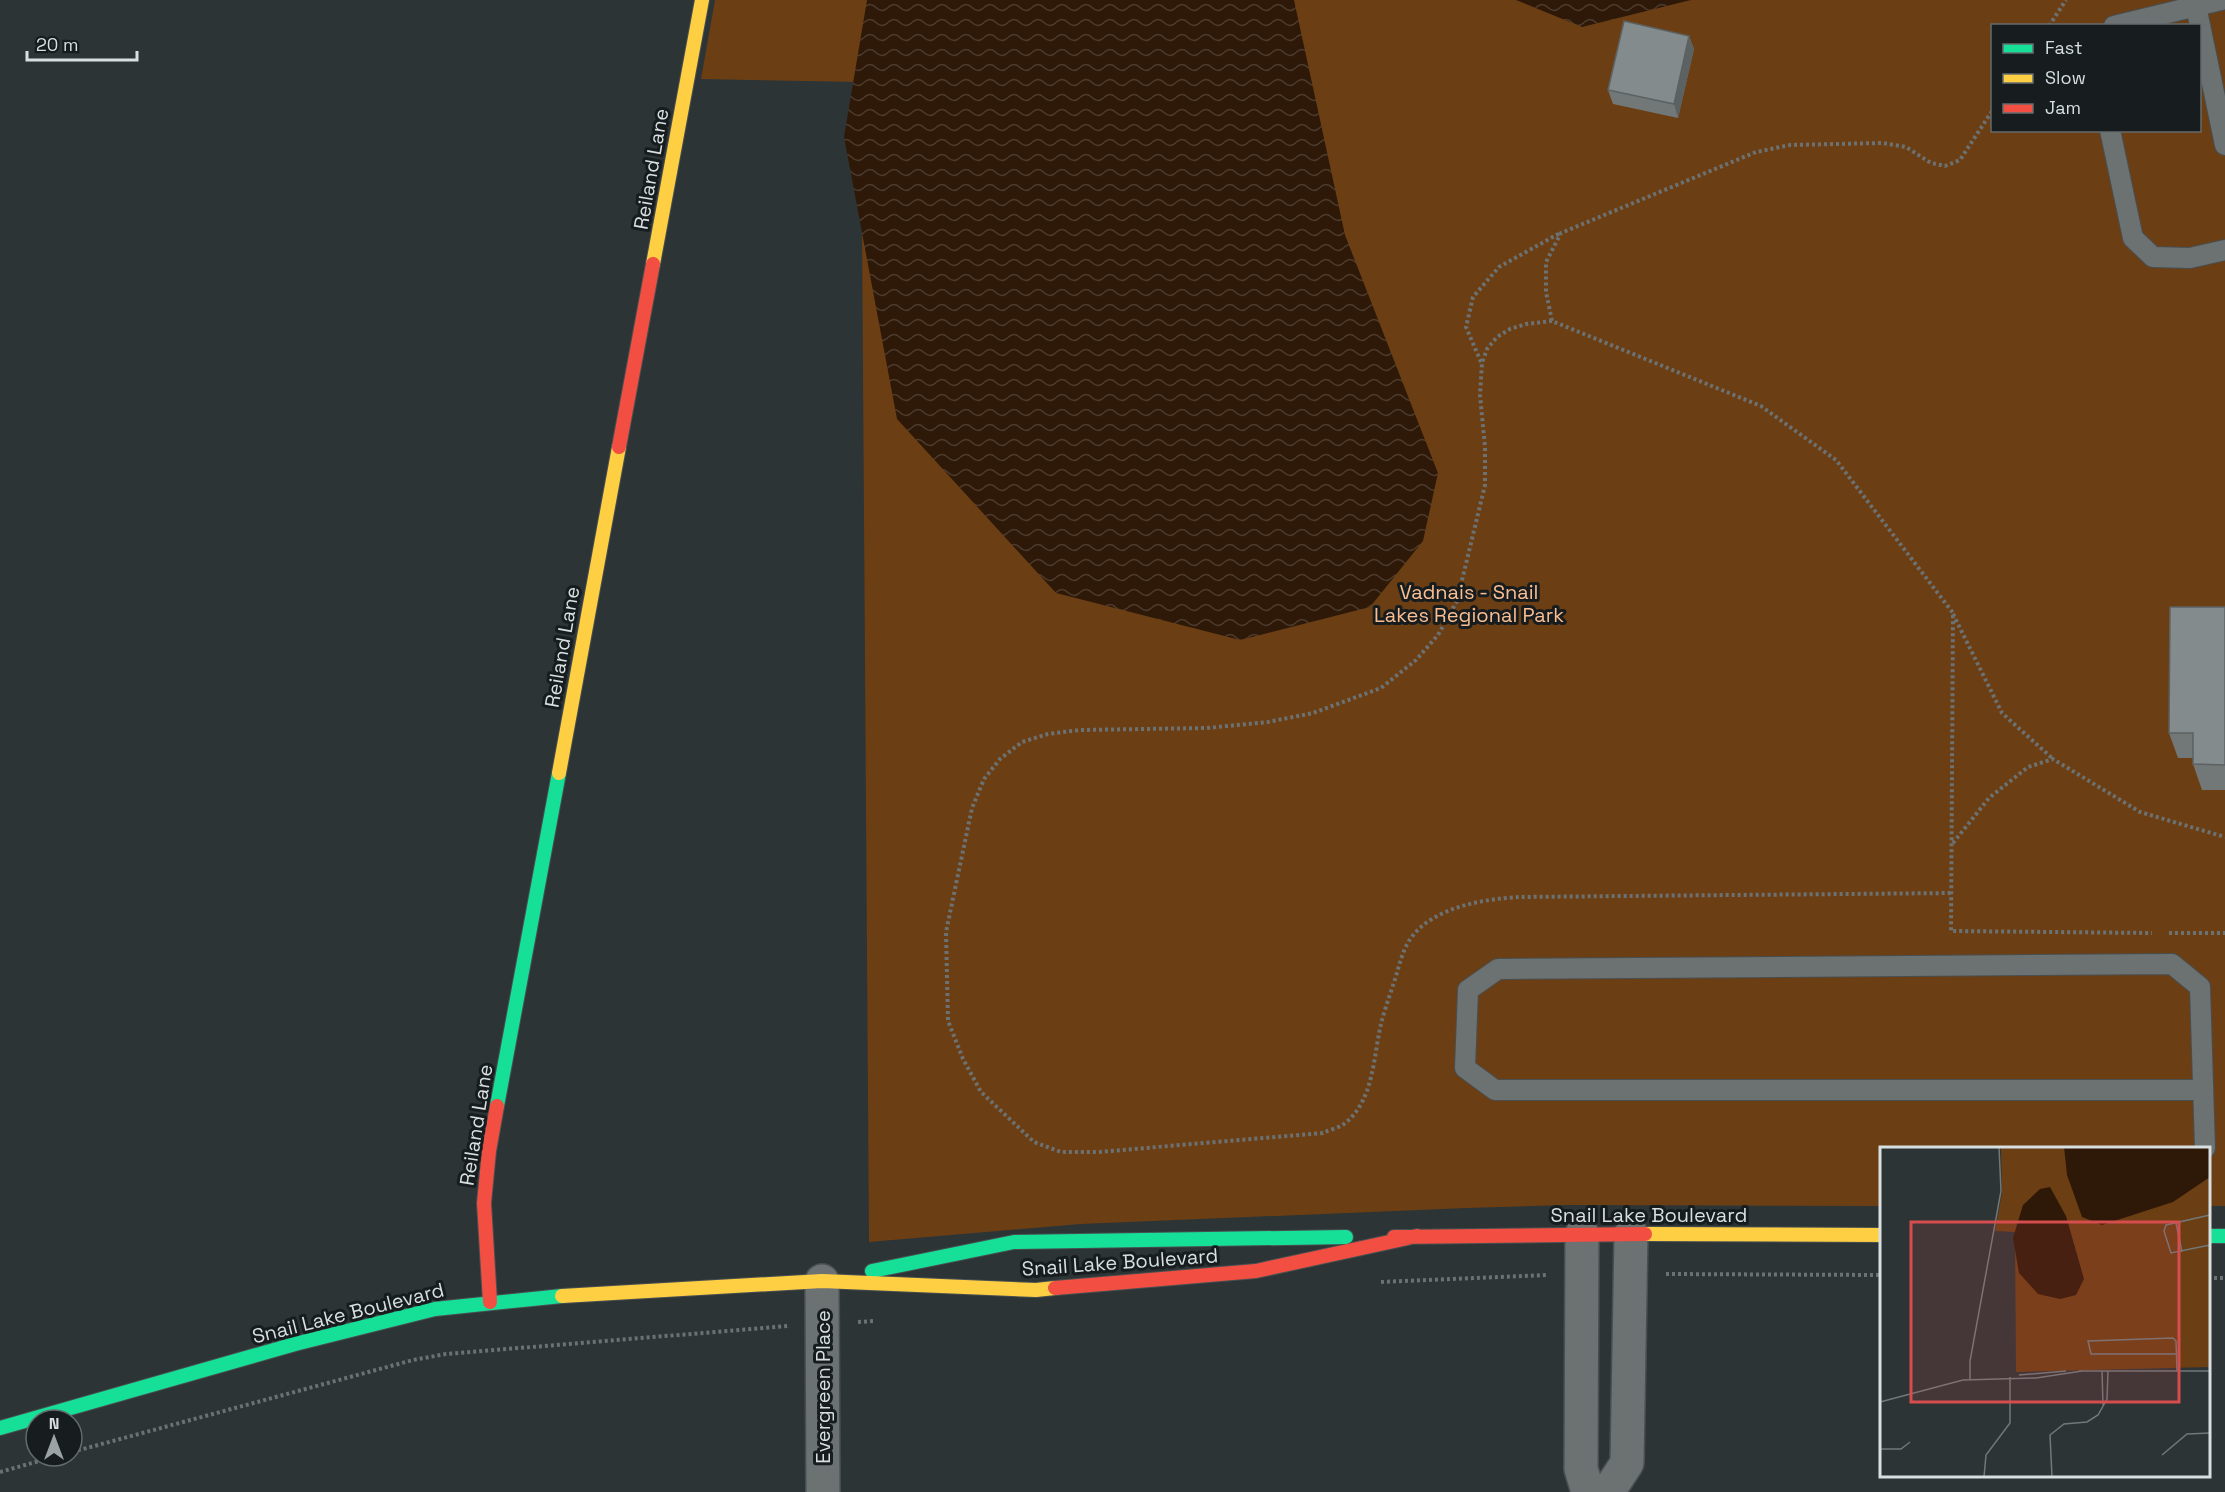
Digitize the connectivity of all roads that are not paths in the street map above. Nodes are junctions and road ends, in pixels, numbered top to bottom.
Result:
1 (702, 0) edge
2 (2222, 0) edge
3 (2196, 6) junction
4 (2122, 24) edge
5 (2200, 24) edge
6 (2201, 30) edge
7 (2110, 132) edge
8 (2225, 145) edge
9 (2225, 250) edge
10 (2203, 1090) junction
11 (2205, 1147) edge
12 (1582, 1234) junction
13 (1631, 1234) junction
14 (1880, 1235) edge
15 (1417, 1236) junction
16 (822, 1281) junction
17 (490, 1302) junction
18 (0, 1428) edge
19 (823, 1492) edge
20 (1588, 1492) edge
21 (1608, 1492) edge

1 - 17 street, Reiland Lane
2 - 3 lane
3 - 4 lane
3 - 5 lane
6 - 8 lane
7 - 9 lane
10 - 10 lane
10 - 11 lane
12 - 13 street, Snail Lake Boulevard
12 - 15 street, Snail Lake Boulevard
12 - 20 street
13 - 14 street, Snail Lake Boulevard
13 - 21 street
15 - 16 street, Snail Lake Boulevard
15 - 16 street, Snail Lake Boulevard
16 - 17 street, Snail Lake Boulevard
16 - 19 street, Evergreen Place
17 - 18 street, Snail Lake Boulevard

